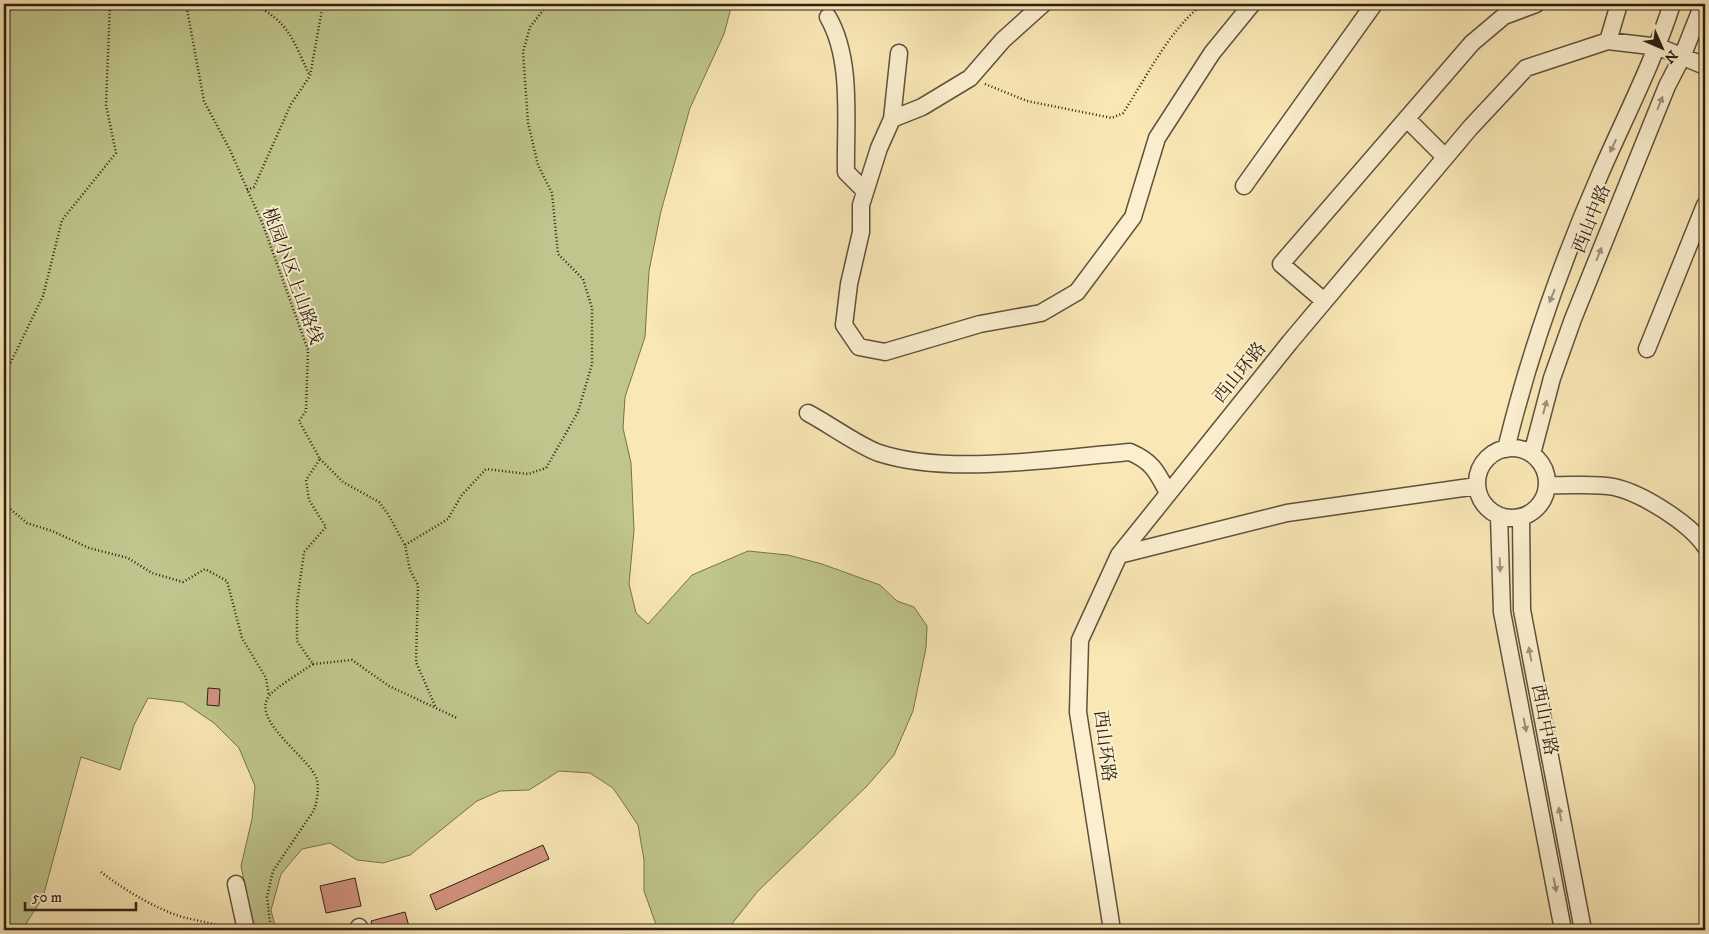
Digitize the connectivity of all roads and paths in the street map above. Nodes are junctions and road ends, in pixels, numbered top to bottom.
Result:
1 (110, 4) edge
2 (186, 4) edge
3 (253, 4) edge
4 (323, 4) edge
5 (548, 4) edge
6 (1043, 4) edge
7 (1203, 4) edge
8 (1252, 4) edge
9 (1374, 4) edge
10 (1536, 4) edge
11 (1619, 4) edge
12 (1672, 4) edge
13 (1703, 4) edge
14 (828, 17) dead end
15 (1608, 41) junction
16 (1658, 47) junction
17 (899, 53) dead end
18 (1682, 56) junction
19 (1705, 66) edge
20 (310, 76) junction
21 (970, 78) junction
22 (892, 119) junction
23 (1406, 119) junction
24 (1445, 156) junction
25 (4, 178) edge
26 (4, 186) edge
27 (1244, 186) dead end
28 (247, 190) junction
29 (865, 191) junction
30 (1705, 205) edge
31 (1324, 301) junction
32 (1647, 349) dead end
33 (4, 371) edge
34 (808, 413) dead end
35 (1506, 448) junction
36 (1532, 454) junction
37 (320, 459) junction
38 (1548, 485) junction
39 (1477, 486) junction
40 (1168, 493) junction
41 (4, 501) edge
42 (1499, 516) junction
43 (1521, 518) junction
44 (405, 545) junction
45 (1705, 546) edge
46 (1119, 555) junction
47 (313, 664) junction
48 (269, 696) junction
49 (436, 708) junction
50 (457, 718) dead end
51 (101, 872) dead end
52 (236, 884) dead end
53 (230, 930) edge
54 (246, 930) edge
55 (271, 930) edge
56 (1112, 930) edge
57 (1563, 930) edge
58 (1584, 930) edge

1 - 33 path
2 - 28 path, 桃园小区上山路线
3 - 20 path
4 - 20 path
5 - 44 path
6 - 21 street
7 - 21 path
8 - 29 street
9 - 27 street
10 - 23 street
11 - 15 street
12 - 16 street, 西山中路
13 - 18 street, 西山中路
14 - 29 street
15 - 16 street, 西山环路
15 - 24 street, 西山环路
16 - 18 street, 西山环路
16 -> 35 street, 西山中路
17 - 22 street
18 - 19 street, 西山环路
36 -> 18 street, 西山中路
20 - 28 path
21 - 22 street
22 - 29 street
23 - 24 street
23 - 31 street
24 - 31 street, 西山环路
25 - 26 path
28 - 37 path, 桃园小区上山路线
30 - 32 street
31 - 40 street, 西山环路
34 - 40 street
35 - 36 street
35 - 39 street
36 - 38 street
37 - 44 path
37 - 47 path
38 - 43 street
38 - 45 street
39 - 42 street
39 - 46 street
40 - 46 street, 西山环路
41 - 48 path
42 - 43 street
42 -> 57 street, 西山中路
58 -> 43 street, 西山中路
44 - 49 path
46 - 56 street, 西山环路
47 - 48 path
47 - 49 path
48 - 55 path
49 - 50 path
51 - 53 path
52 - 54 street

